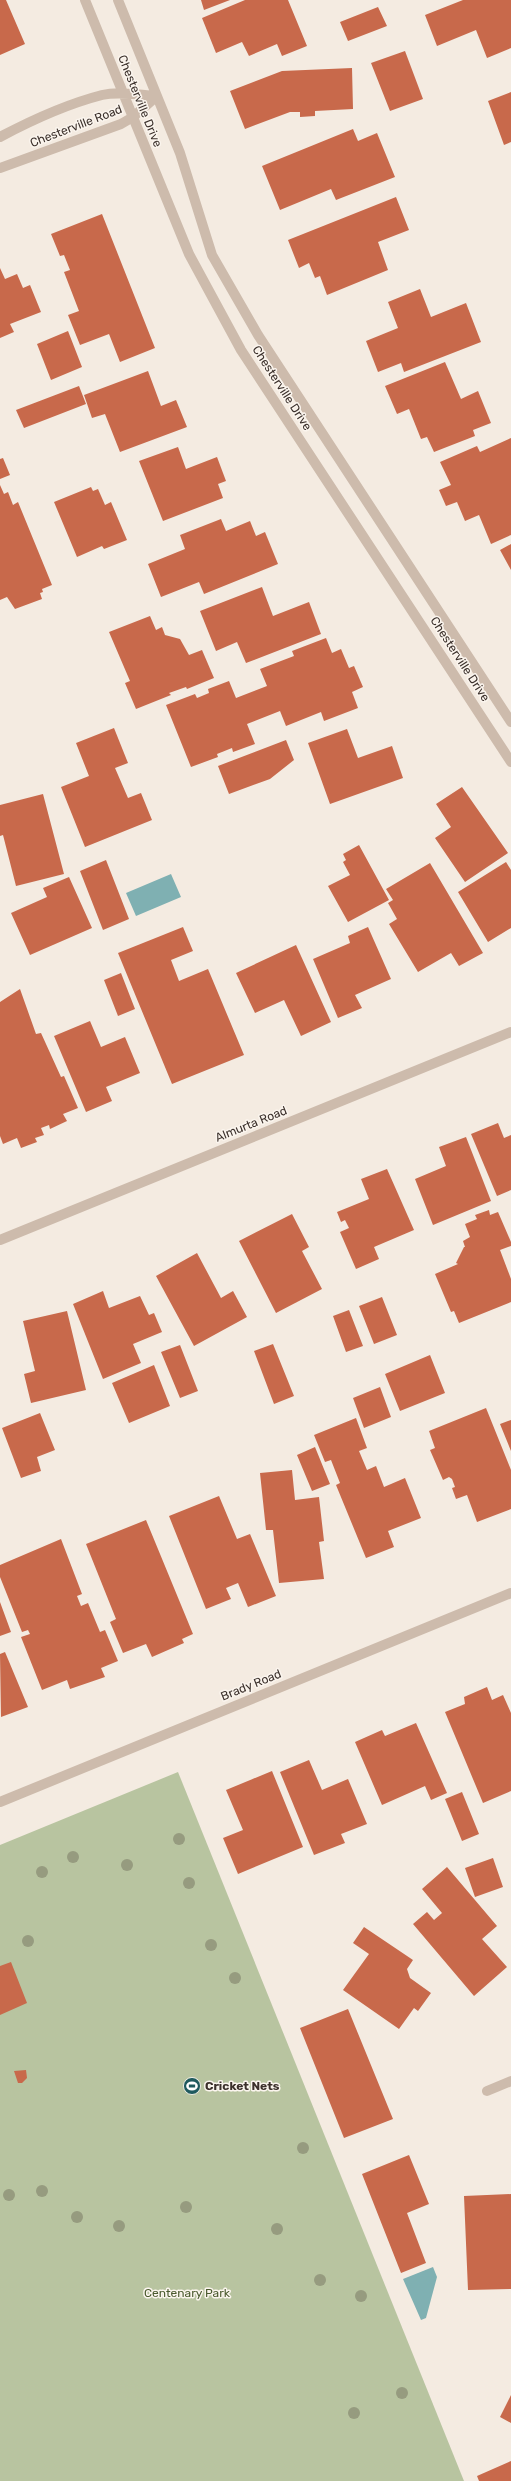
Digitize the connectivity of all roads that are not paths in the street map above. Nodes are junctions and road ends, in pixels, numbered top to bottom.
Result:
1 (85, 0) edge
2 (118, 0) edge
3 (123, 93) junction
4 (157, 96) junction
5 (133, 117) junction
6 (0, 137) edge
7 (0, 168) edge
8 (511, 722) edge
9 (511, 762) edge
10 (511, 1032) edge
11 (0, 1240) edge
12 (511, 1593) edge
13 (0, 1802) edge
14 (511, 2081) edge
15 (487, 2091) dead end

1 - 3 street, Chesterville Drive
2 - 4 street, Chesterville Drive
3 - 4 street, Chesterville Road
3 - 5 street, Chesterville Drive
3 - 6 street, Chesterville Road
4 - 5 street, Chesterville Road
4 - 8 street, Chesterville Drive
5 - 7 street, Chesterville Road
5 - 9 street, Chesterville Drive
10 - 11 street, Almurta Road
12 - 13 street, Brady Road
14 - 15 street

